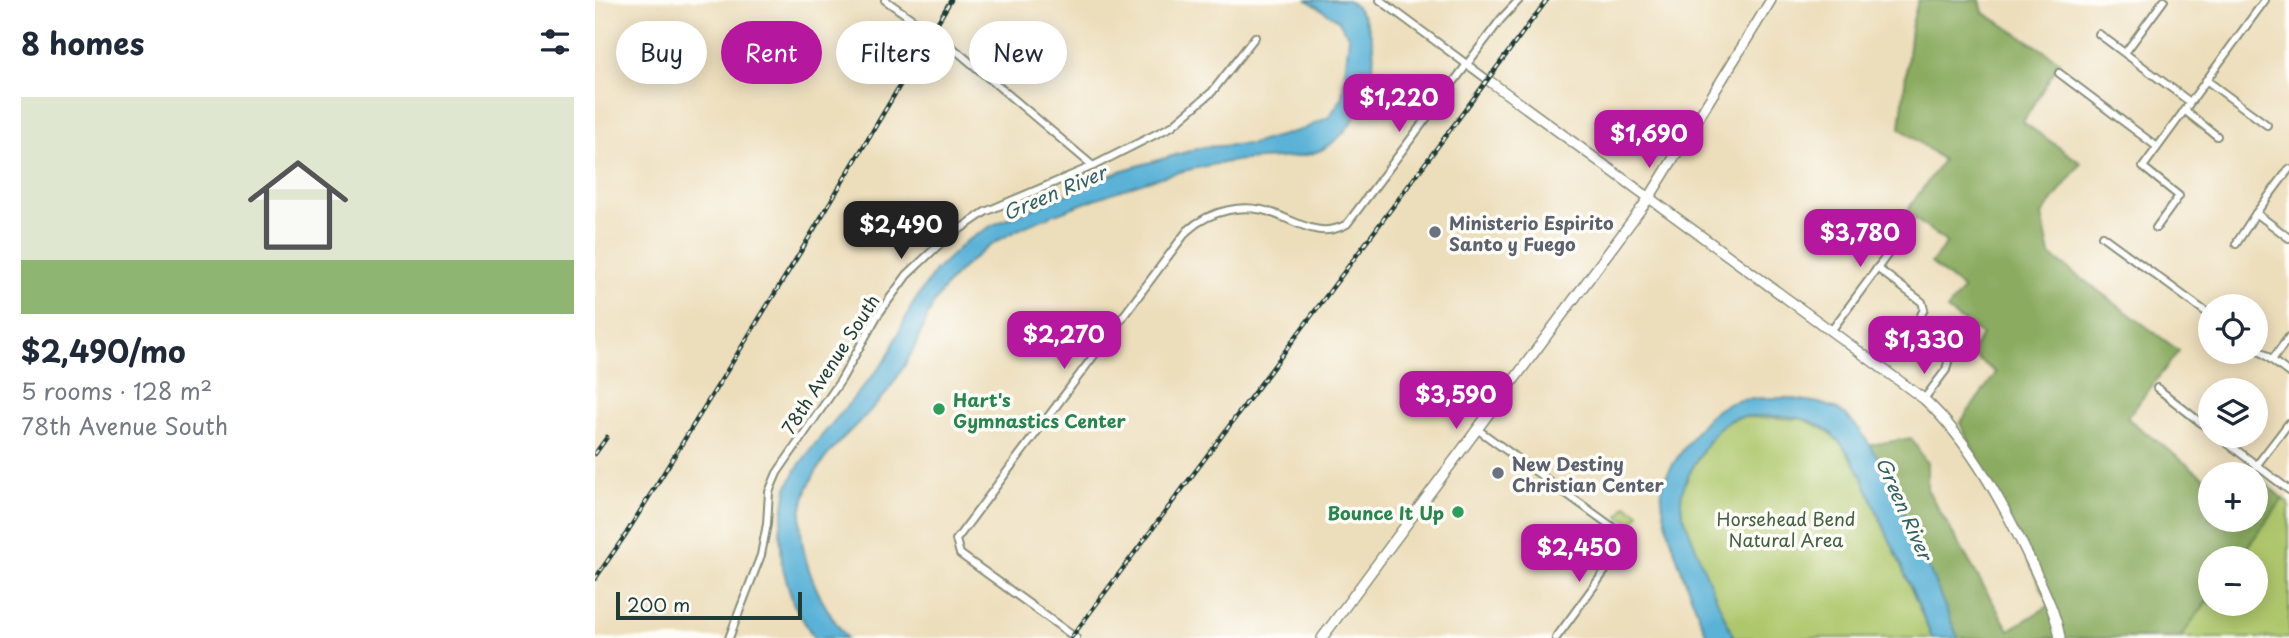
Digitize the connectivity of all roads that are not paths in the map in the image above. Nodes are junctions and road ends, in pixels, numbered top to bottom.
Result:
1 (885, 0) edge
2 (1380, 0) edge
3 (1518, 0) edge
4 (1771, 0) edge
5 (2164, 0) edge
6 (2265, 0) edge
7 (2099, 34) dead end
8 (1255, 37) dead end
9 (2125, 53) junction
10 (1467, 64) junction
11 (2059, 74) dead end
12 (1488, 79) joint
13 (2206, 80) junction
14 (2190, 103) junction
15 (2185, 110) junction
16 (2267, 125) dead end
17 (2217, 135) dead end
18 (2156, 146) junction
19 (1093, 166) junction
20 (2289, 169) edge
21 (1649, 198) junction
22 (2256, 213) junction
23 (1910, 224) dead end
24 (2156, 228) dead end
25 (2102, 236) dead end
26 (2289, 238) edge
27 (2236, 244) dead end
28 (1877, 268) junction
29 (2198, 306) edge
30 (1831, 331) junction
31 (2289, 337) edge
32 (2268, 357) edge
33 (2272, 360) junction
34 (2289, 373) edge
35 (2157, 388) dead end
36 (1924, 399) junction
37 (2198, 420) edge
38 (2289, 424) edge
39 (1477, 429) junction
40 (2233, 448) edge
41 (2251, 462) edge
42 (2259, 462) edge
43 (2268, 475) edge
44 (2289, 490) edge
45 (729, 638) edge
46 (1076, 638) edge
47 (1322, 638) edge
48 (1556, 638) edge
49 (2060, 638) edge

1 - 19 street
2 - 10 street
3 - 10 street
4 - 21 street
5 - 9 street
6 - 13 street
7 - 9 street
8 - 19 street, 78th Avenue South
9 - 14 street
10 - 12 street
10 - 46 street
11 - 18 street
12 - 21 street
13 - 14 street
13 - 16 street
14 - 15 street
15 - 17 street
15 - 18 street
18 - 24 street
19 - 45 street, 78th Avenue South
20 - 22 street
21 - 30 street
21 - 39 street
22 - 26 street
22 - 27 street
23 - 28 street
25 - 29 street
28 - 30 street
28 - 36 street
30 - 36 street
31 - 33 street
32 - 33 street
33 - 34 street
35 - 37 street
36 - 49 street
38 - 42 street
39 - 47 street
39 - 48 street
40 - 41 street
43 - 44 street

